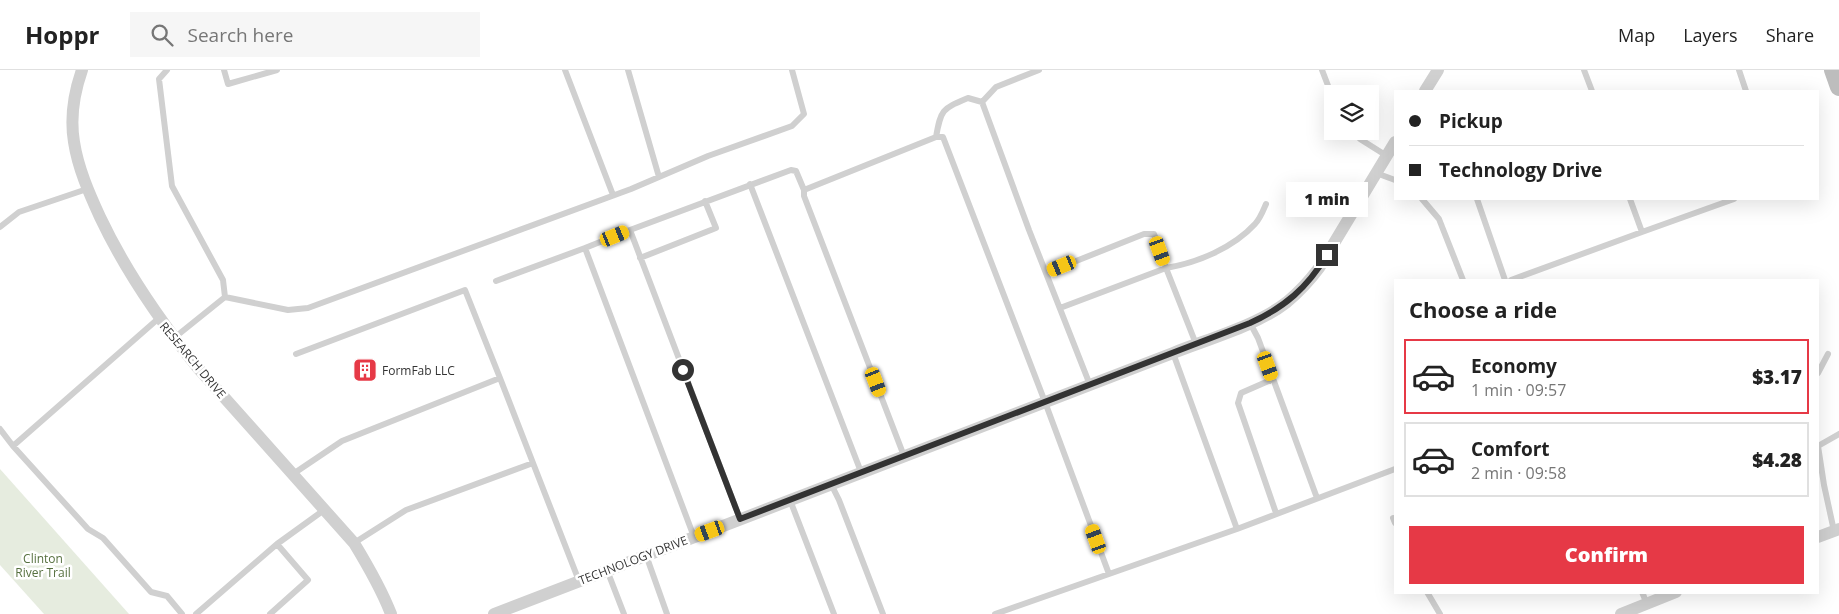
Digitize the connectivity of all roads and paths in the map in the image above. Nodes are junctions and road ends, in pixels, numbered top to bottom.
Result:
1 (82, 70) edge
2 (168, 70) edge
3 (224, 70) edge
4 (277, 70) edge
5 (565, 70) edge
6 (628, 70) edge
7 (792, 70) edge
8 (1039, 70) edge
9 (1322, 70) edge
10 (1438, 70) edge
11 (1584, 70) edge
12 (1739, 70) edge
13 (1833, 70) edge
14 (1328, 85) edge
15 (1839, 87) edge
16 (1426, 90) edge
17 (1592, 90) edge
18 (1746, 90) edge
19 (982, 102) junction
20 (936, 137) junction
21 (1362, 140) edge
22 (1394, 144) edge
23 (1387, 156) junction
24 (1376, 173) junction
25 (659, 177) junction
26 (1394, 180) edge
27 (750, 184) junction
28 (88, 189) junction
29 (804, 190) junction
30 (613, 195) junction
31 (1423, 200) edge
32 (1477, 200) edge
33 (1630, 200) edge
34 (1731, 200) edge
35 (705, 201) junction
36 (1266, 204) dead end
37 (0, 227) edge
38 (630, 230) junction
39 (1642, 232) junction
40 (585, 248) junction
41 (640, 258) junction
42 (1166, 268) junction
43 (1046, 273) junction
44 (1463, 279) edge
45 (1505, 279) edge
46 (1514, 279) edge
47 (496, 281) dead end
48 (225, 297) junction
49 (1060, 308) junction
50 (159, 318) junction
51 (1250, 323) junction
52 (174, 338) junction
53 (1196, 344) junction
54 (1173, 353) junction
55 (296, 354) dead end
56 (1828, 354) dead end
57 (1819, 371) edge
58 (500, 378) junction
59 (1273, 380) junction
60 (1090, 384) junction
61 (1045, 402) junction
62 (0, 429) edge
63 (1839, 434) edge
64 (1819, 445) edge
65 (13, 446) junction
66 (1819, 452) edge
67 (904, 456) junction
68 (533, 463) junction
69 (1394, 469) edge
70 (862, 472) junction
71 (293, 474) junction
72 (831, 484) junction
73 (1317, 498) junction
74 (790, 500) junction
75 (324, 510) junction
76 (1276, 513) junction
77 (740, 519) junction
78 (1237, 529) junction
79 (1837, 530) edge
80 (694, 536) junction
81 (1819, 537) edge
82 (277, 544) junction
83 (354, 544) junction
84 (646, 555) junction
85 (607, 570) junction
86 (1109, 574) junction
87 (579, 581) junction
88 (1428, 594) edge
89 (1665, 594) edge
90 (1644, 598) edge
91 (182, 614) edge
92 (196, 614) edge
93 (270, 614) edge
94 (391, 614) edge
95 (494, 614) edge
96 (624, 614) edge
97 (667, 614) edge
98 (834, 614) edge
99 (883, 614) edge
100 (995, 614) edge
101 (1440, 614) edge
102 (1621, 614) edge

1 - 28 street, RESEARCH DRIVE
2 - 48 lane
3 - 4 lane
5 - 30 lane
6 - 25 lane
7 - 25 lane
8 - 19 lane
9 - 14 lane
10 - 16 street
11 - 17 lane
12 - 18 lane
13 - 15 main road
19 - 20 lane
19 - 43 lane
20 - 29 lane
20 - 61 lane
21 - 23 lane
22 - 23 street, TECHNOLOGY DRIVE
23 - 24 street, TECHNOLOGY DRIVE
24 - 26 lane
24 - 51 street, TECHNOLOGY DRIVE
25 - 30 lane
27 - 29 lane
27 - 35 lane
27 - 70 lane
28 - 37 lane
28 - 50 street, RESEARCH DRIVE
29 - 67 lane
30 - 48 lane
31 - 44 lane
32 - 45 lane
33 - 39 lane
34 - 39 lane
35 - 38 lane
35 - 41 lane
36 - 42 lane
38 - 40 lane
38 - 41 lane
39 - 46 lane
40 - 47 lane
40 - 80 lane
41 - 77 lane
42 - 43 lane
42 - 49 lane
42 - 53 lane
43 - 49 lane
48 - 52 lane
49 - 60 lane
50 - 52 street, RESEARCH DRIVE
50 - 65 lane
51 - 53 street, TECHNOLOGY DRIVE
51 - 59 lane
52 - 71 street, RESEARCH DRIVE
53 - 54 street, TECHNOLOGY DRIVE
54 - 60 street, TECHNOLOGY DRIVE
54 - 78 lane
55 - 58 lane
56 - 57 lane
58 - 68 lane
58 - 71 lane
59 - 73 lane
59 - 76 lane
60 - 61 street, TECHNOLOGY DRIVE
61 - 67 street, TECHNOLOGY DRIVE
61 - 86 lane
62 - 65 lane
63 - 64 lane
65 - 91 lane
66 - 79 lane
67 - 70 street, TECHNOLOGY DRIVE
68 - 83 lane
68 - 87 lane
69 - 73 lane
70 - 72 street, TECHNOLOGY DRIVE
71 - 75 street, RESEARCH DRIVE
72 - 74 street, TECHNOLOGY DRIVE
72 - 99 lane
73 - 76 lane
74 - 77 street, TECHNOLOGY DRIVE
74 - 98 lane
75 - 82 lane
75 - 83 street, RESEARCH DRIVE
76 - 78 lane
77 - 80 street, TECHNOLOGY DRIVE
78 - 86 lane
79 - 81 street
80 - 84 street, TECHNOLOGY DRIVE
82 - 92 lane
82 - 93 lane
83 - 94 street, RESEARCH DRIVE
84 - 85 street, TECHNOLOGY DRIVE
84 - 97 lane
85 - 87 street, TECHNOLOGY DRIVE
85 - 96 lane
86 - 100 lane
87 - 95 street, TECHNOLOGY DRIVE
88 - 101 lane
89 - 90 street
90 - 102 street

